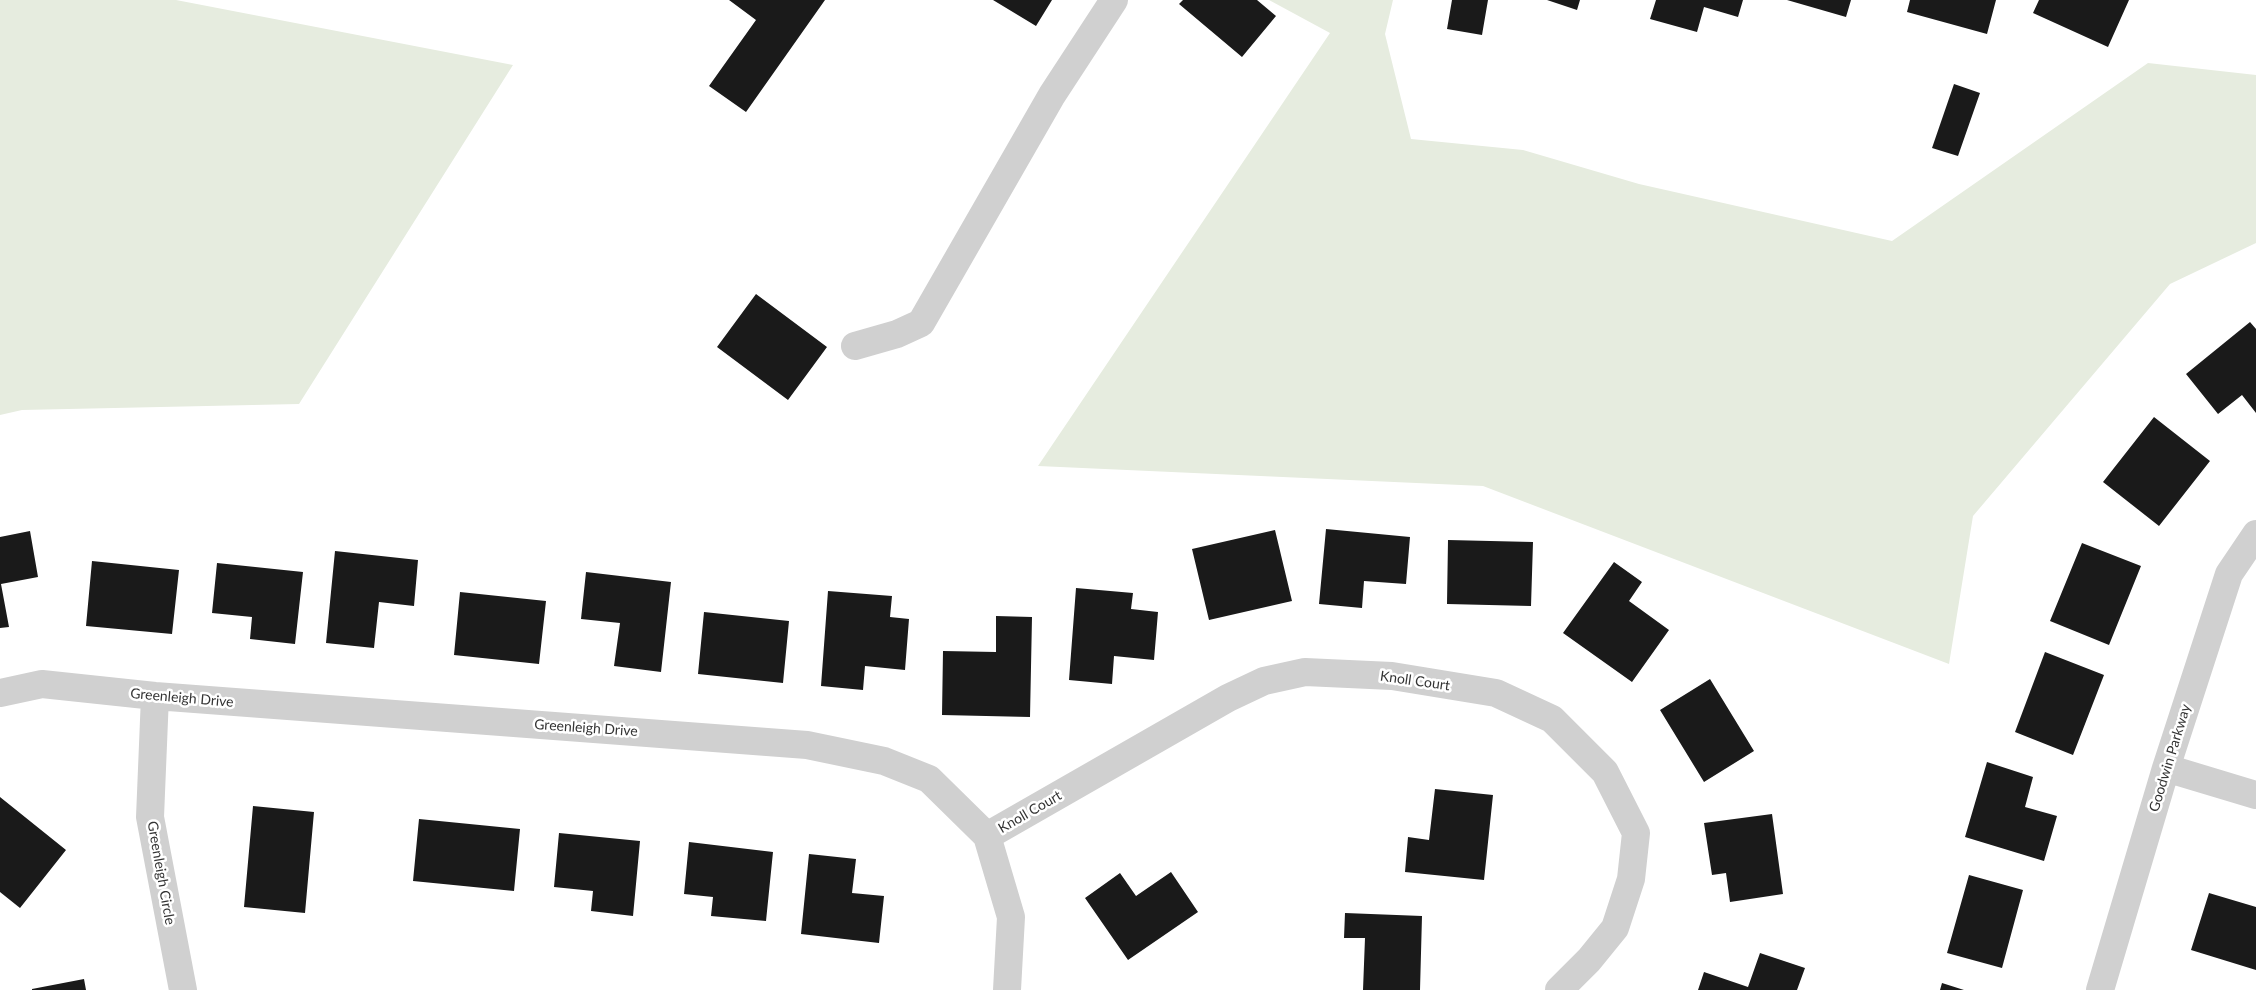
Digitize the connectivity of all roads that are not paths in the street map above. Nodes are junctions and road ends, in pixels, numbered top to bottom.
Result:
1 (1114, 0) edge
2 (855, 346) dead end
3 (2256, 534) edge
4 (0, 693) edge
5 (155, 696) junction
6 (2166, 768) junction
7 (2256, 794) edge
8 (988, 836) junction
9 (183, 990) edge
10 (1006, 990) edge
11 (1559, 990) edge
12 (2100, 990) edge

1 - 2 street
3 - 6 street, Goodwin Parkway
4 - 5 street, Greenleigh Drive
5 - 8 street, Greenleigh Drive
5 - 9 street, Greenleigh Circle
6 - 7 street
6 - 12 street, Goodwin Parkway
8 - 10 street
8 - 11 street, Knoll Court

